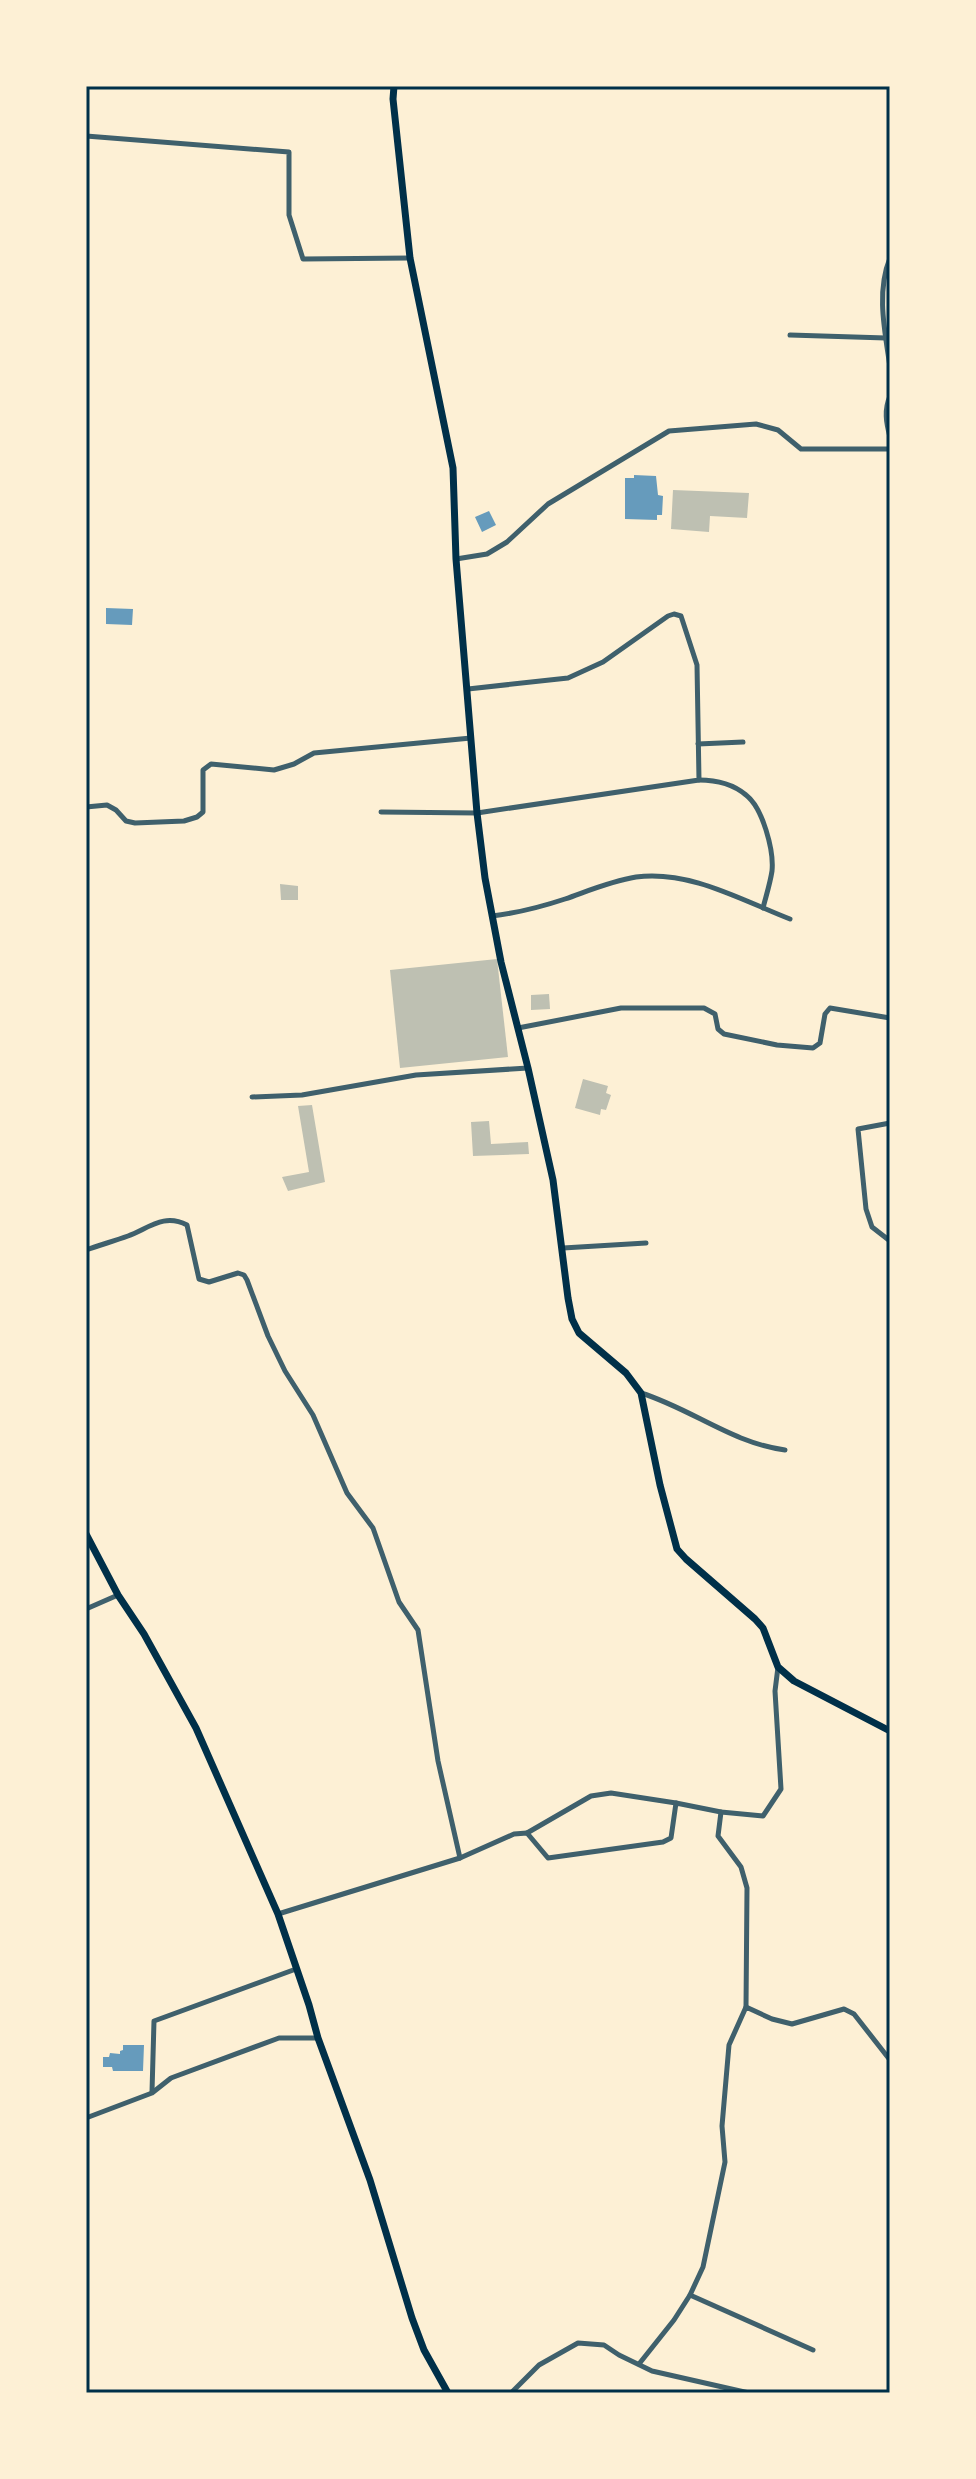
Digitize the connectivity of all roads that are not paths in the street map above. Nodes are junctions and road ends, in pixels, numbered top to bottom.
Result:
1 (394, 86) edge
2 (86, 136) edge
3 (410, 258) junction
4 (890, 258) edge
5 (790, 335) dead end
6 (886, 338) junction
7 (890, 367) edge
8 (890, 396) edge
9 (890, 437) edge
10 (890, 449) edge
11 (456, 559) junction
12 (468, 689) junction
13 (472, 738) junction
14 (743, 742) dead end
15 (698, 744) junction
16 (699, 780) junction
17 (86, 807) edge
18 (381, 812) dead end
19 (477, 813) junction
20 (763, 908) junction
21 (492, 916) junction
22 (790, 919) dead end
23 (890, 1018) edge
24 (518, 1028) junction
25 (528, 1068) junction
26 (252, 1097) dead end
27 (890, 1123) edge
28 (890, 1241) edge
29 (646, 1243) dead end
30 (563, 1248) junction
31 (86, 1250) edge
32 (641, 1393) junction
33 (785, 1450) dead end
34 (86, 1534) edge
35 (118, 1595) junction
36 (86, 1609) edge
37 (778, 1667) junction
38 (890, 1731) edge
39 (676, 1803) junction
40 (721, 1812) junction
41 (527, 1833) junction
42 (460, 1858) junction
43 (278, 1914) junction
44 (297, 1968) junction
45 (746, 2007) junction
46 (318, 2038) junction
47 (890, 2060) edge
48 (152, 2093) junction
49 (86, 2118) edge
50 (690, 2295) junction
51 (813, 2350) dead end
52 (639, 2364) junction
53 (448, 2393) edge
54 (511, 2393) edge
55 (749, 2393) edge

1 - 3 main road
2 - 3 street
3 - 11 main road
4 - 6 street
5 - 6 street
6 - 7 street
8 - 9 street
10 - 11 street
11 - 12 main road
12 - 13 main road
12 - 15 street
13 - 17 street
13 - 19 main road
14 - 15 street
15 - 16 street
16 - 19 street
16 - 20 street
18 - 19 street
19 - 21 main road
20 - 21 street
20 - 22 street
21 - 24 main road
23 - 24 street
24 - 25 main road
25 - 26 street
25 - 30 main road
27 - 28 street
29 - 30 street
30 - 32 main road
31 - 42 street
32 - 33 street
32 - 37 main road
34 - 35 main road
35 - 36 street
35 - 43 main road
37 - 38 main road
37 - 40 street
39 - 40 street
39 - 41 street
39 - 41 street
40 - 45 street
41 - 42 street
42 - 43 street
43 - 44 main road
44 - 46 main road
44 - 48 street
45 - 47 street
45 - 50 street
46 - 48 street
46 - 53 main road
48 - 49 street
50 - 51 street
50 - 52 street
52 - 54 street
52 - 55 street

